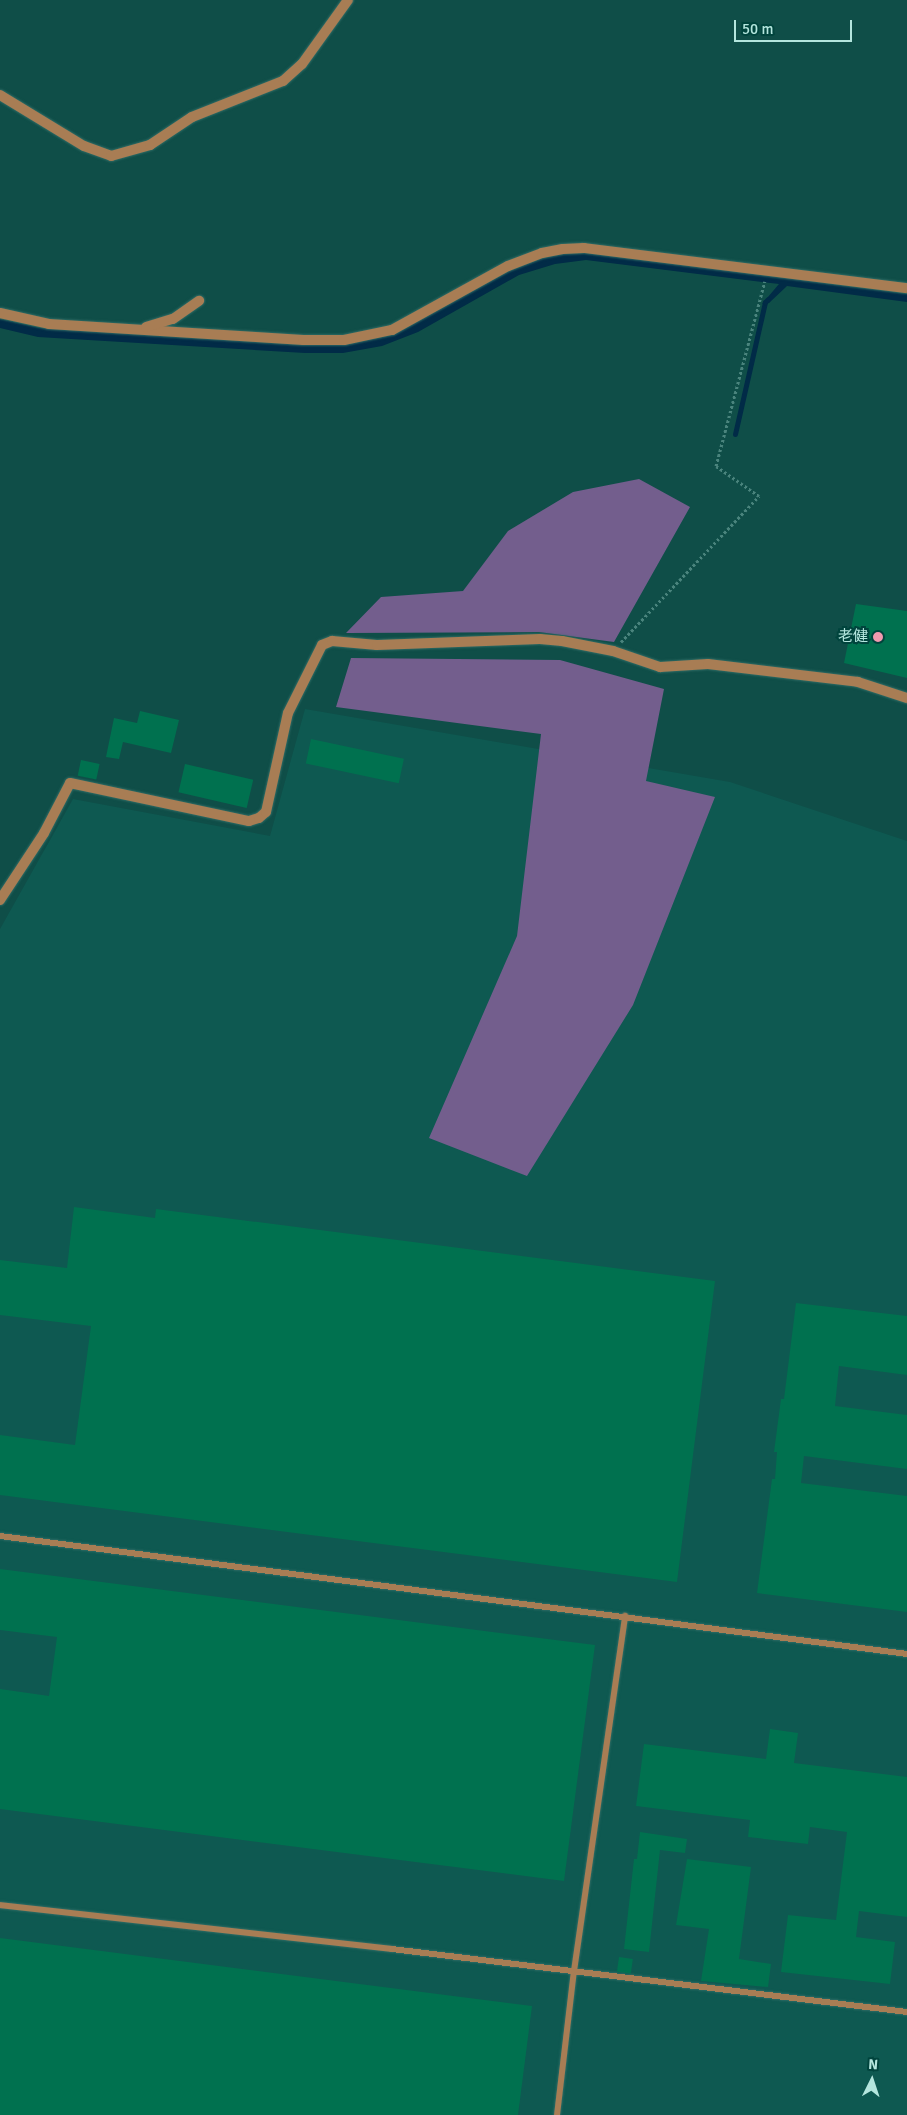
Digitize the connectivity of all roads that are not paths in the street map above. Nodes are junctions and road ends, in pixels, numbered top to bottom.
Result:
1 (348, 0) edge
2 (0, 95) edge
3 (907, 288) edge
4 (199, 301) dead end
5 (0, 313) edge
6 (138, 329) junction
7 (907, 698) edge
8 (0, 900) edge
9 (0, 1536) edge
10 (625, 1616) junction
11 (907, 1654) edge
12 (0, 1905) edge
13 (574, 1971) junction
14 (907, 2012) edge
15 (557, 2115) edge

1 - 2 street
3 - 6 street
4 - 6 street
5 - 6 street
7 - 8 street
9 - 10 lane
10 - 11 lane
10 - 13 lane
12 - 13 lane
13 - 14 lane
13 - 15 lane

